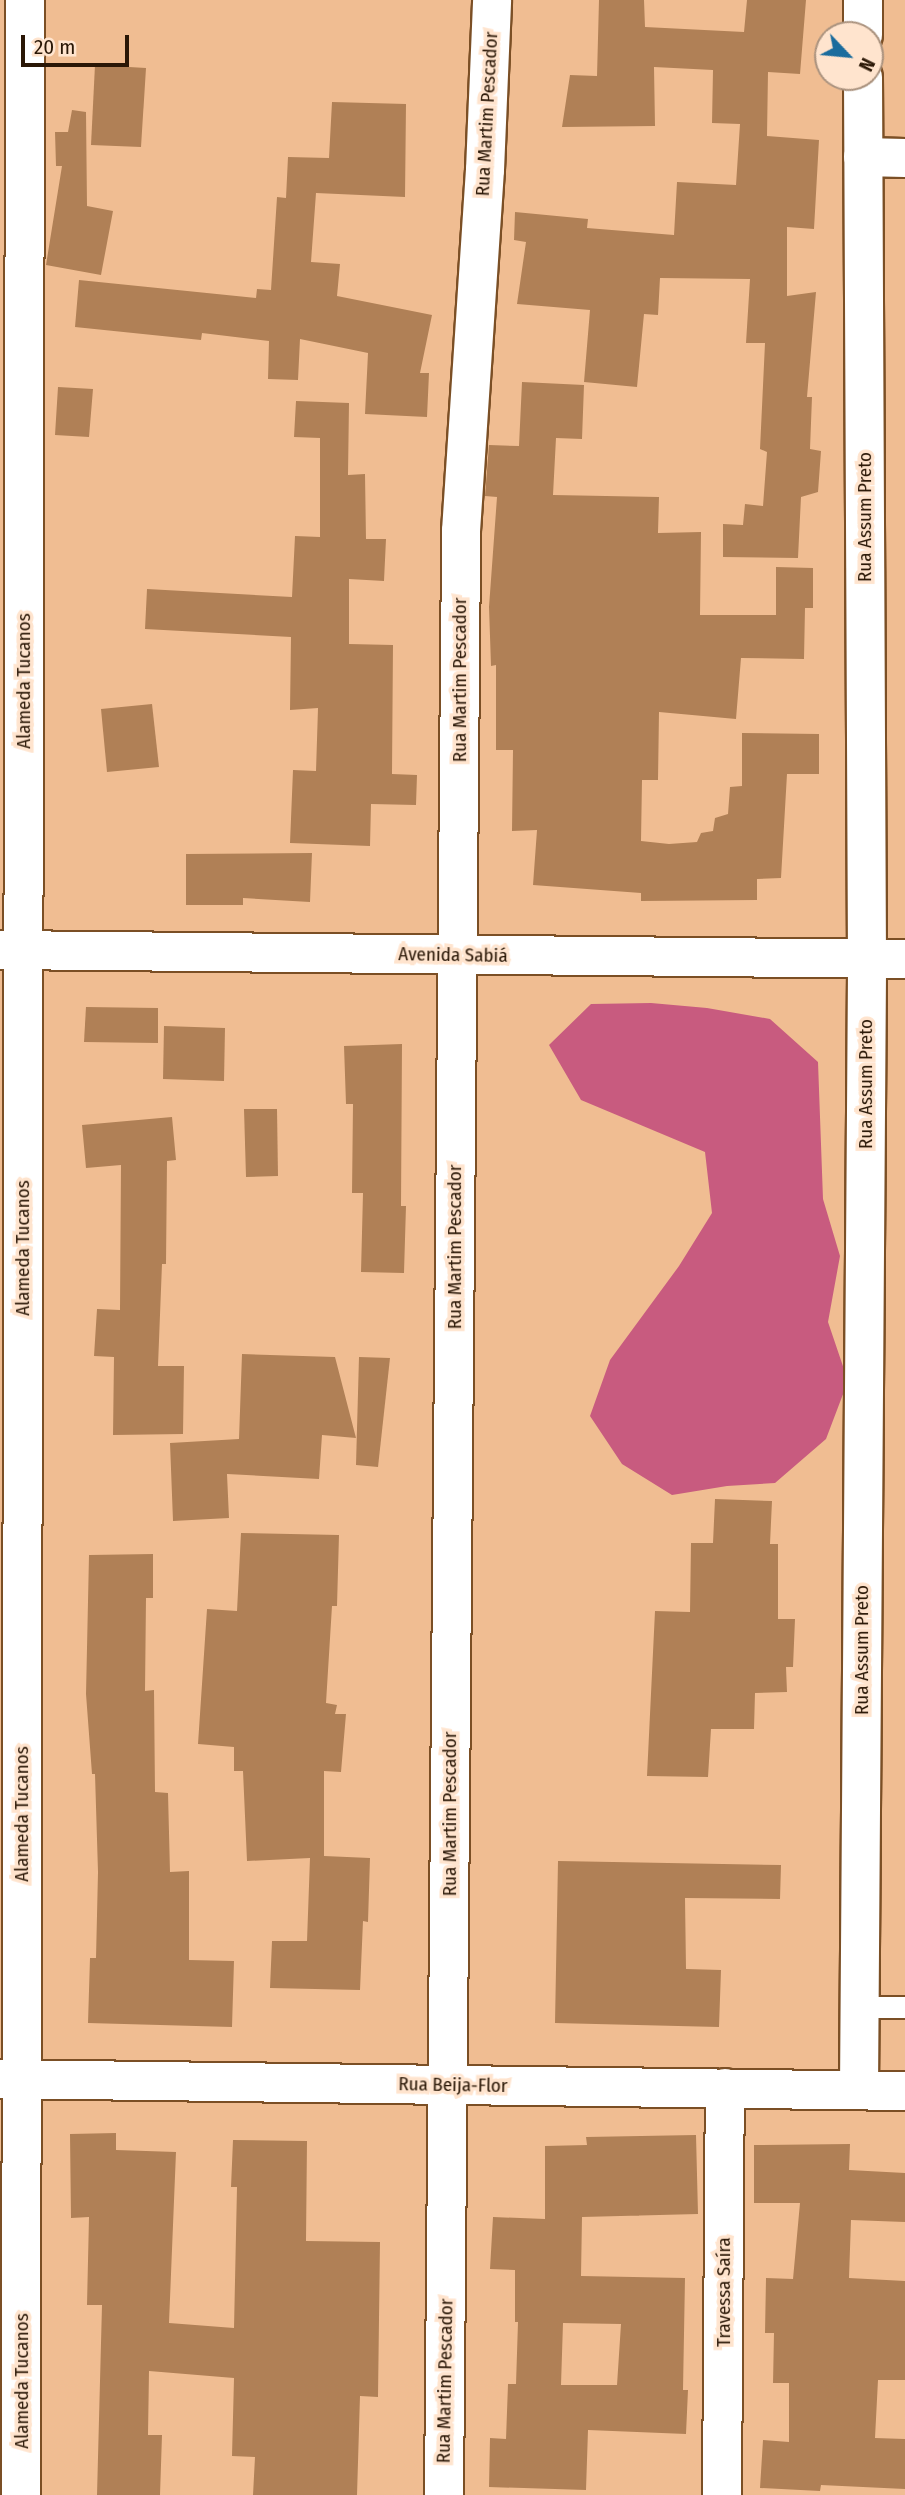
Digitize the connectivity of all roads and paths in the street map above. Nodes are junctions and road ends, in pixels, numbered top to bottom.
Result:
1 (24, 0) edge
2 (492, 0) edge
3 (863, 0) edge
4 (863, 21) edge
5 (863, 91) edge
6 (12, 121) edge
7 (863, 157) junction
8 (905, 158) edge
9 (12, 951) edge
10 (457, 955) junction
11 (867, 959) junction
12 (905, 959) edge
13 (859, 2007) junction
14 (905, 2007) edge
15 (11, 2079) edge
16 (448, 2085) junction
17 (725, 2088) junction
18 (859, 2090) junction
19 (905, 2091) edge
20 (21, 2495) edge
21 (444, 2495) edge
22 (722, 2495) edge

1 - 6 street, Alameda Tucanos
2 - 10 street, Rua Martim Pescador
3 - 4 street
5 - 7 street, Rua Assum Preto
6 - 9 street, Alameda Tucanos
7 - 8 street
7 - 11 street, Rua Assum Preto
9 - 10 street, Avenida Sabiá
9 - 15 street, Alameda Tucanos
10 - 11 street, Avenida Sabiá
10 - 16 street, Rua Martim Pescador
11 - 12 street, Avenida Sabiá
11 - 13 street, Rua Assum Preto
13 - 14 lane
13 - 18 street, Rua Assum Preto
15 - 16 street, Rua Beija-Flor
15 - 20 street, Alameda Tucanos
16 - 17 street, Rua Beija-Flor
16 - 21 street, Rua Martim Pescador
17 - 18 street, Rua Beija-Flor
17 - 22 street, Travessa Saíra
18 - 19 street, Rua Beija-Flor

